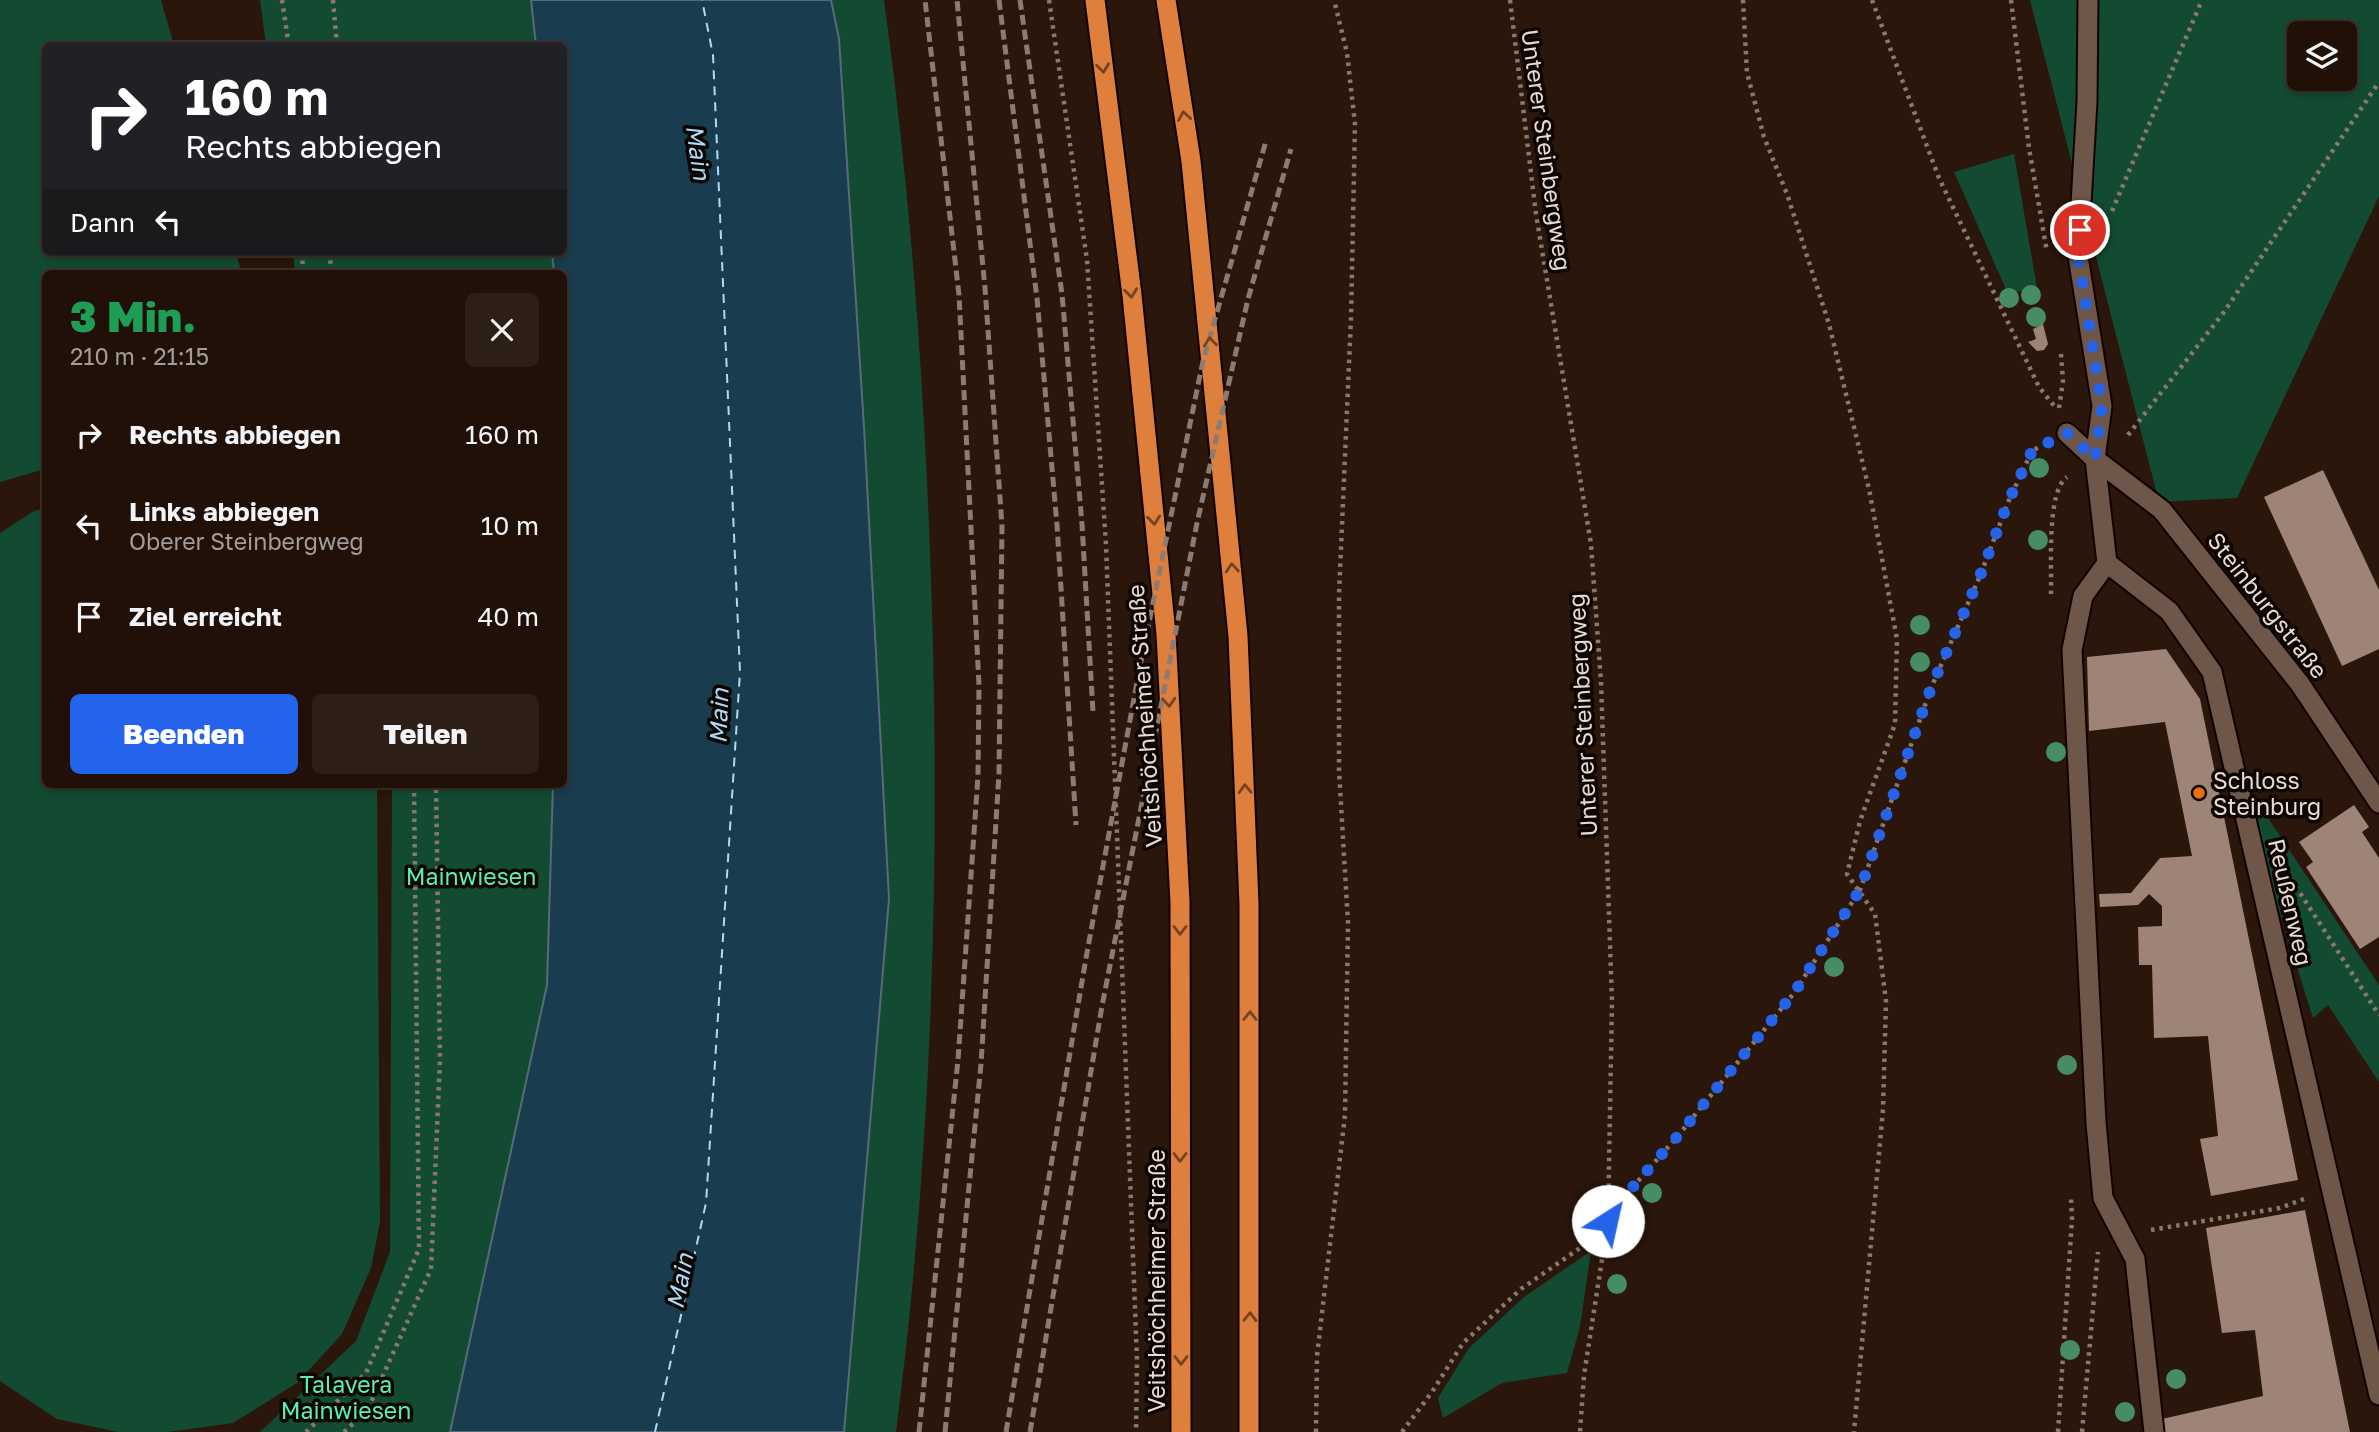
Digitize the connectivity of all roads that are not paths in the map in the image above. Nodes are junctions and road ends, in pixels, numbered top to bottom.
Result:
1 (1095, 0) edge
2 (1166, 0) edge
3 (2088, 0) edge
4 (2067, 433) road end
5 (2095, 459) junction
6 (2107, 564) junction
7 (2379, 803) edge
8 (1249, 1385) junction
9 (2379, 1395) edge
10 (1181, 1432) edge
11 (1242, 1432) edge
12 (1249, 1432) edge
13 (2154, 1432) edge

1 -> 10 highway, Veitshöchheimer Straße
8 -> 2 highway
3 - 5 street
4 - 5 street, Steinburgstraße
5 - 6 street
5 - 7 street, Steinburgstraße
6 - 9 street, Reußenweg
6 - 13 street
8 - 11 highway
8 - 12 highway

